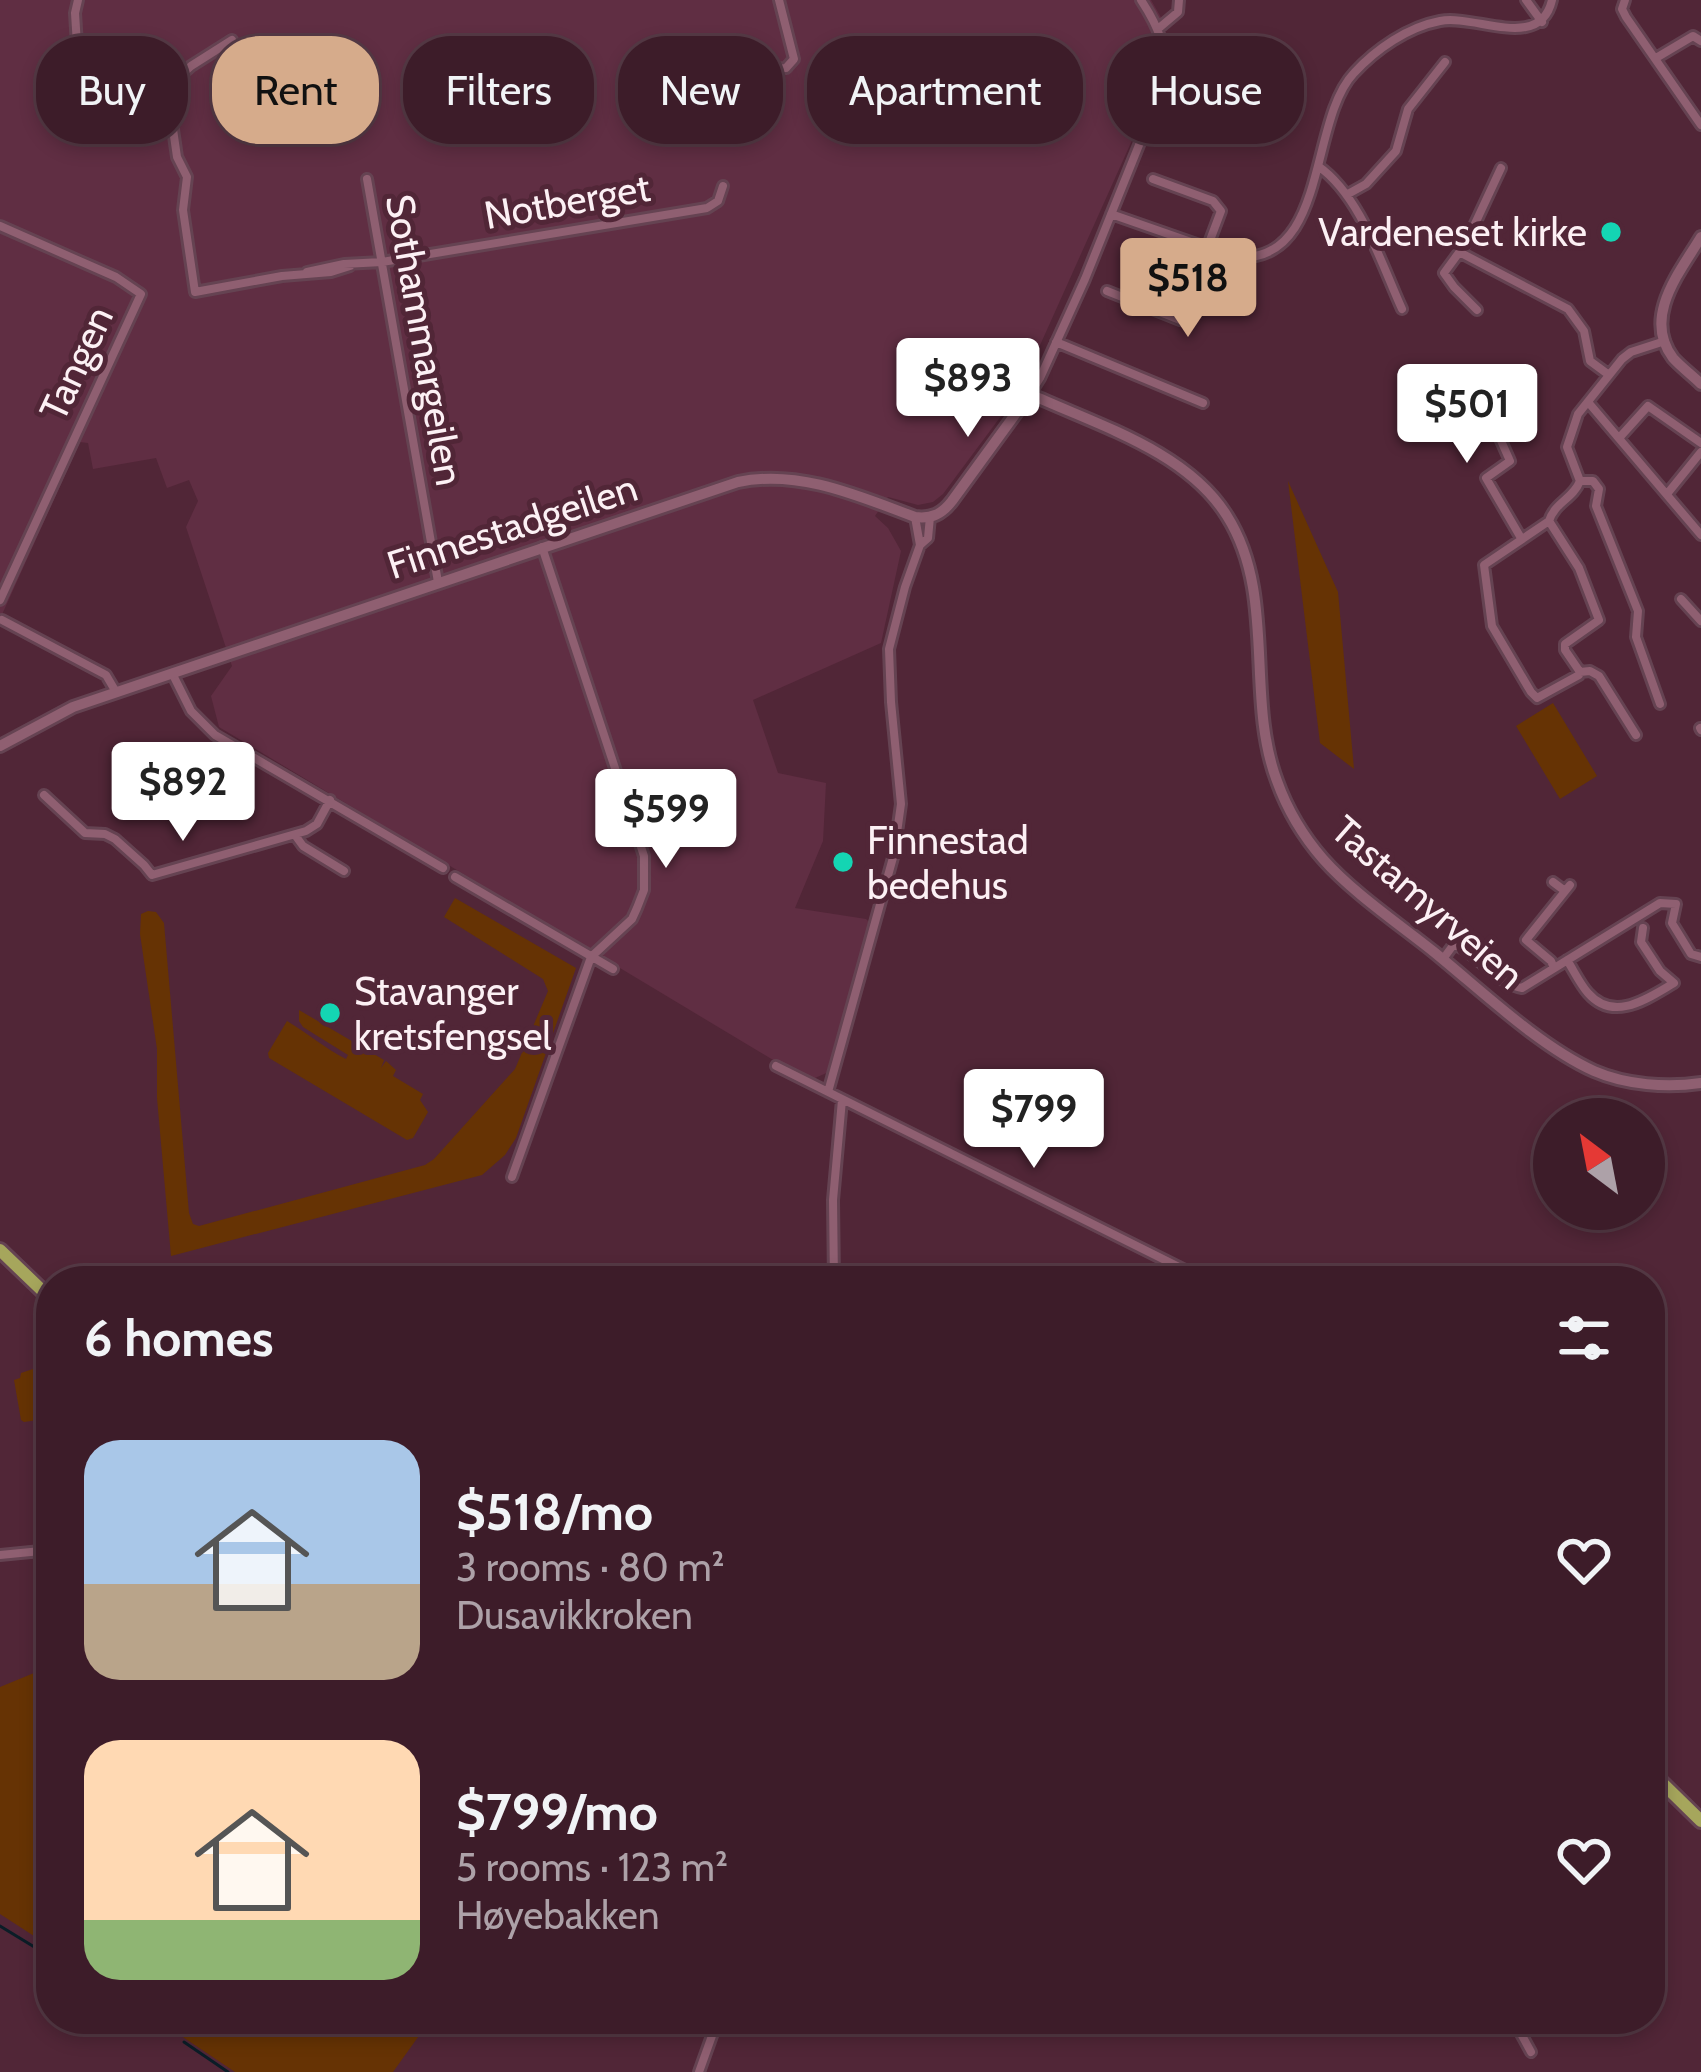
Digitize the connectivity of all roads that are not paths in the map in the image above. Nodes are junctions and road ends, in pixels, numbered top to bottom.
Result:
1 (78, 0) edge
2 (779, 0) edge
3 (1142, 0) edge
4 (1179, 0) edge
5 (1526, 0) edge
6 (1552, 0) edge
7 (1624, 0) edge
8 (1542, 22) junction
9 (1701, 25) edge
10 (1159, 28) junction
11 (76, 36) edge
12 (1697, 38) edge
13 (1656, 58) junction
14 (1445, 62) dead end
15 (783, 68) edge
16 (1701, 125) edge
17 (175, 144) edge
18 (1318, 166) junction
19 (1502, 168) dead end
20 (367, 178) dead end
21 (1153, 179) dead end
22 (723, 187) dead end
23 (1348, 194) junction
24 (1112, 214) junction
25 (0, 226) edge
26 (1701, 237) edge
27 (1208, 248) junction
28 (1461, 253) junction
29 (382, 262) junction
30 (1107, 291) dead end
31 (1402, 309) dead end
32 (1478, 310) dead end
33 (1665, 341) junction
34 (1056, 342) junction
35 (1610, 375) junction
36 (1468, 376) dead end
37 (953, 378) dead end
38 (1701, 384) edge
39 (1030, 394) junction
40 (1588, 402) junction
41 (1203, 403) dead end
42 (1620, 437) junction
43 (1701, 447) edge
44 (1580, 481) junction
45 (1667, 494) junction
46 (915, 517) junction
47 (930, 518) junction
48 (1549, 521) junction
49 (1701, 535) edge
50 (1521, 538) junction
51 (920, 545) junction
52 (542, 547) junction
53 (438, 582) junction
54 (1682, 598) dead end
55 (0, 600) edge
56 (2, 620) edge
57 (1701, 621) edge
58 (1580, 671) junction
59 (172, 672) junction
60 (116, 692) junction
61 (1660, 704) dead end
62 (1636, 735) dead end
63 (0, 747) edge
64 (44, 795) dead end
65 (330, 800) junction
66 (295, 835) junction
67 (443, 868) dead end
68 (344, 871) dead end
69 (455, 877) dead end
70 (1553, 882) dead end
71 (1643, 928) dead end
72 (591, 957) junction
73 (1701, 957) edge
74 (1442, 959) junction
75 (1567, 960) junction
76 (1554, 968) junction
77 (613, 969) dead end
78 (776, 1066) dead end
79 (1701, 1083) edge
80 (828, 1093) junction
81 (842, 1100) junction
82 (512, 1178) dead end
83 (0, 1250) edge
84 (834, 1266) edge
85 (1177, 1266) edge
86 (36, 1285) edge
87 (36, 1551) edge
88 (0, 1555) edge
89 (1665, 1786) edge
90 (1701, 1821) edge
91 (713, 2034) edge
92 (1521, 2034) edge
93 (1531, 2052) dead end
94 (699, 2072) edge

1 - 11 street
2 - 15 street
3 - 10 street
4 - 10 street
5 - 8 street
6 - 8 street
7 - 13 street
8 - 18 street
9 - 12 street
10 - 24 street
12 - 13 street
13 - 16 street
14 - 23 street
17 - 29 street, Notberget
18 - 23 street
18 - 27 street
19 - 28 street
20 - 29 street, Sothammargeilen
21 - 27 street
22 - 29 street, Notberget
23 - 31 street
24 - 27 street
24 - 34 street
25 - 55 street, Tangen
26 - 33 main road
27 - 30 street
28 - 32 street
28 - 35 street
29 - 53 street, Sothammargeilen
33 - 35 street
33 - 38 main road
34 - 39 street
34 - 41 street
35 - 40 street
36 - 50 street
37 - 39 street
39 - 47 main road
39 - 74 main road, Tastamyrveien
40 - 42 street
40 - 44 street
42 - 43 street
42 - 45 street
43 - 45 street
44 - 48 street
44 - 61 street
45 - 49 street
46 - 47 main road, Finnestadgeilen
46 - 51 street
46 - 52 main road, Finnestadgeilen
47 - 51 street
48 - 50 street
48 - 58 street
50 - 58 street
51 - 80 street
52 - 53 main road, Finnestadgeilen
52 - 72 street
53 - 59 main road, Finnestadgeilen
54 - 57 street
56 - 60 street
58 - 62 street
59 - 60 main road, Finnestadgeilen
59 - 65 street
60 - 63 main road, Finnestadgeilen
64 - 66 street
65 - 66 street
65 - 67 street
66 - 68 street
69 - 72 street
70 - 76 street
71 - 75 street
72 - 77 street
72 - 82 street
73 - 75 street
74 - 76 street
74 - 79 main road, Tastamyrveien
75 - 76 street
78 - 80 street
80 - 81 street
81 - 84 street
81 - 85 street
83 - 86 highway
87 - 88 street
89 - 90 highway
91 - 94 street
92 - 93 street

